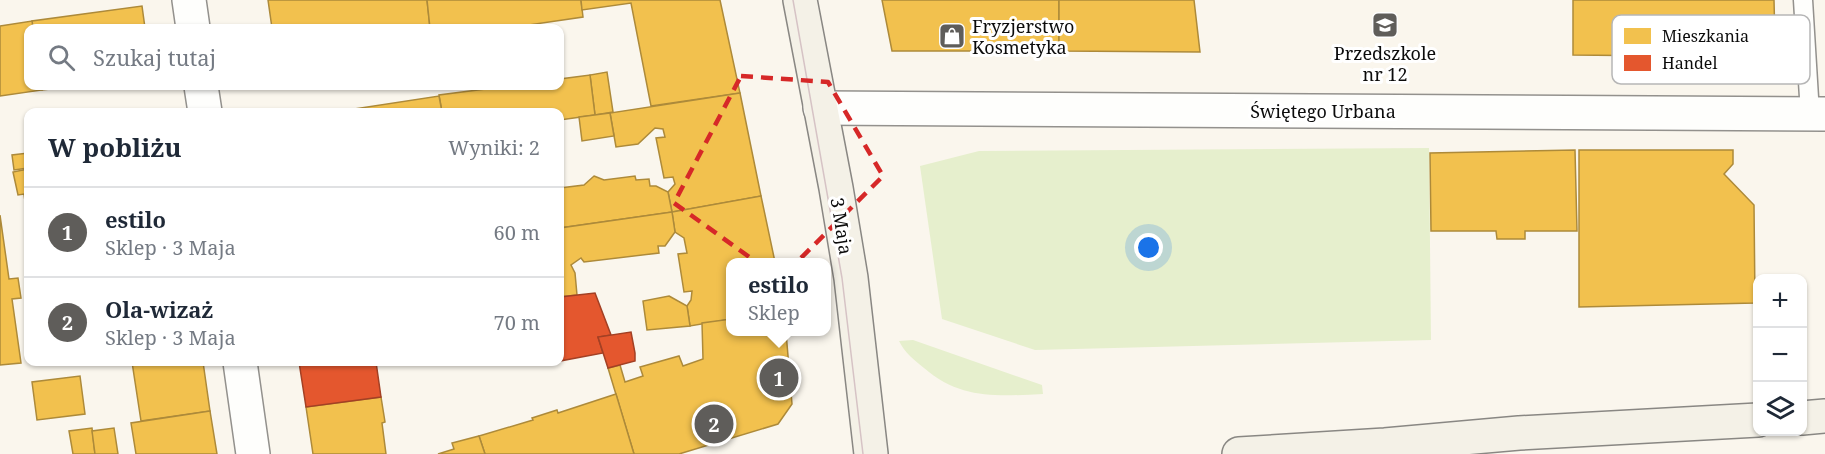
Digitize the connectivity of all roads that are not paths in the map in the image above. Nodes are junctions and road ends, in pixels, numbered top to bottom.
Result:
1 (189, 0) edge
2 (800, 0) edge
3 (1803, 0) edge
4 (1805, 15) edge
5 (192, 24) edge
6 (1810, 53) edge
7 (202, 90) edge
8 (204, 108) edge
9 (820, 108) junction
10 (1818, 114) edge
11 (241, 366) edge
12 (1825, 416) edge
13 (1807, 418) edge
14 (1753, 420) edge
15 (253, 454) edge
16 (871, 454) edge
17 (1239, 454) edge

1 - 5 street
2 - 9 street, 3 Maja
3 - 4 lane
6 - 10 lane
7 - 8 street
9 - 10 street, Świętego Urbana
9 - 16 street, 3 Maja
11 - 15 street
12 - 13 street
14 - 17 street

